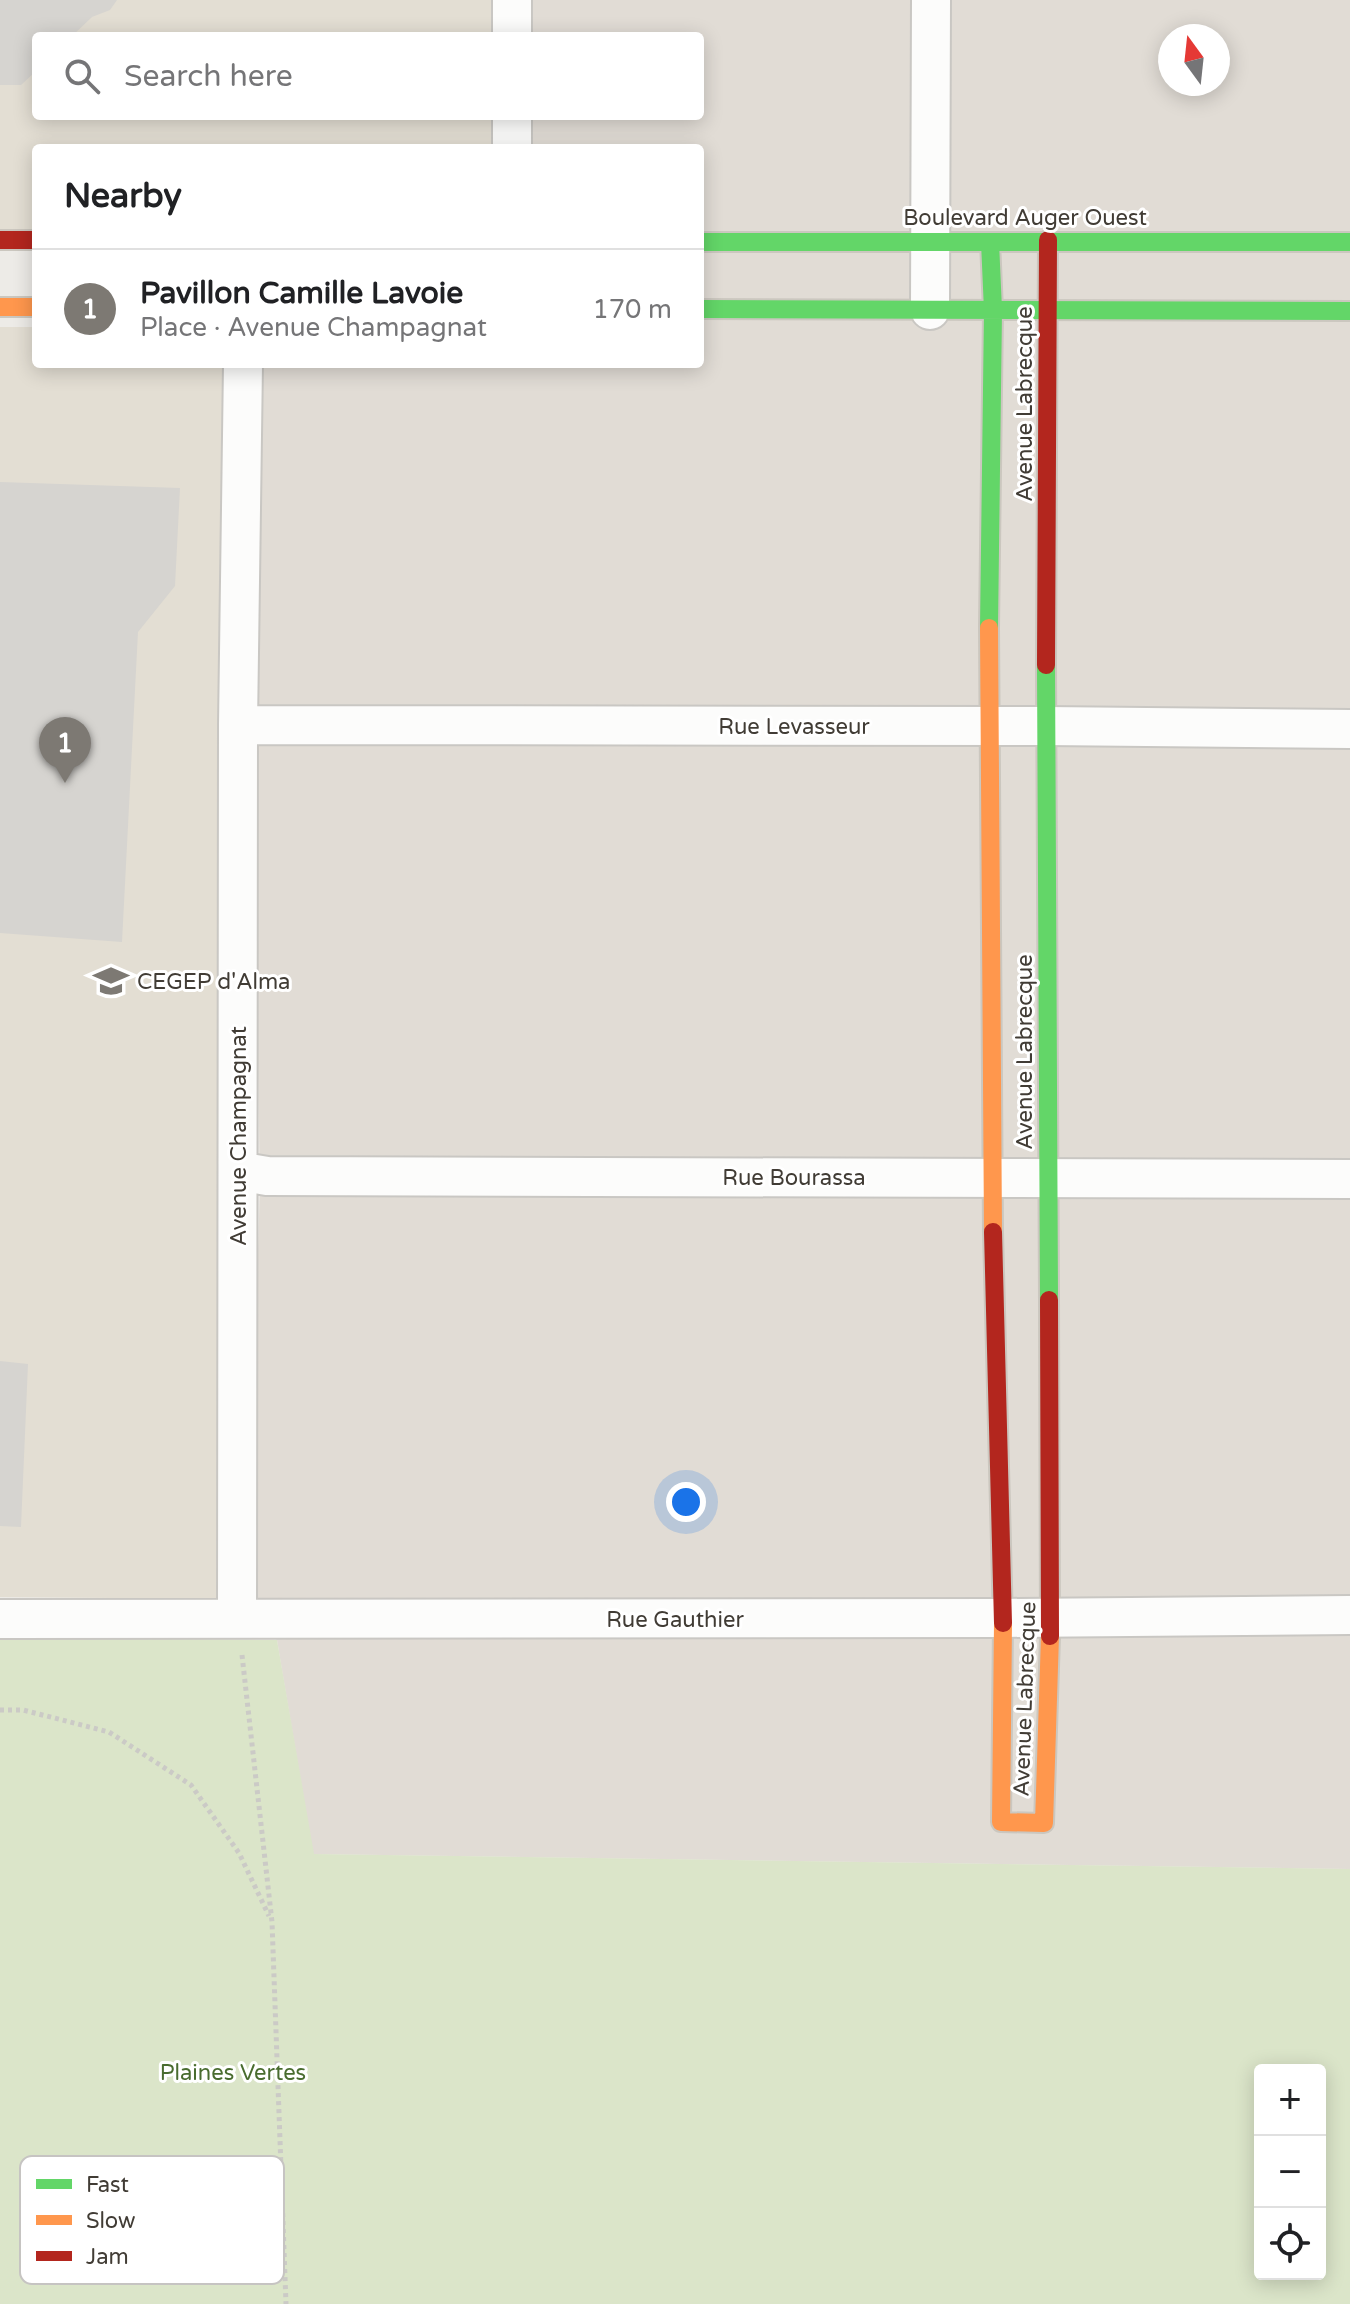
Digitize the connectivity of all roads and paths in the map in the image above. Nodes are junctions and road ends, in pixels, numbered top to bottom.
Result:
1 (512, 0) edge
2 (931, 0) edge
3 (512, 32) edge
4 (512, 120) edge
5 (512, 144) edge
6 (0, 240) edge
7 (32, 240) edge
8 (1048, 240) junction
9 (704, 242) edge
10 (930, 242) junction
11 (990, 242) junction
12 (1350, 242) edge
13 (0, 307) edge
14 (32, 307) edge
15 (704, 309) edge
16 (930, 310) junction
17 (993, 310) junction
18 (1049, 310) junction
19 (1350, 311) edge
20 (243, 368) edge
21 (238, 725) junction
22 (988, 726) junction
23 (1046, 726) junction
24 (1350, 729) edge
25 (238, 1171) junction
26 (992, 1178) junction
27 (1049, 1178) junction
28 (1350, 1179) edge
29 (1350, 1615) edge
30 (1051, 1616) junction
31 (1003, 1618) junction
32 (0, 1619) edge
33 (237, 1619) junction
34 (0, 1710) edge
35 (272, 1922) junction
36 (281, 2156) edge
37 (284, 2249) edge
38 (286, 2304) edge

1 - 3 street
2 - 10 street
4 - 5 street
6 - 7 street
8 - 11 street, Boulevard Auger Ouest
8 - 12 street, Boulevard Auger Ouest
8 - 18 street, Avenue Labrecque
9 - 10 street, Boulevard Auger Ouest
10 - 11 street, Boulevard Auger Ouest
10 - 16 street
11 - 17 street, Avenue Labrecque
13 - 14 street
15 - 16 street
16 - 17 street
17 - 18 street
17 - 22 street, Avenue Labrecque
18 - 19 street
18 - 23 street, Avenue Labrecque
20 - 21 street, Avenue Champagnat
21 - 22 street, Rue Levasseur
21 - 25 street, Avenue Champagnat
22 - 23 street, Rue Levasseur
22 - 26 street, Avenue Labrecque
23 - 24 street, Rue Levasseur
23 - 27 street, Avenue Labrecque
25 - 26 street, Rue Bourassa
25 - 33 street, Avenue Champagnat
26 - 27 street, Rue Bourassa
26 - 31 street, Avenue Labrecque
27 - 28 street, Rue Bourassa
27 - 30 street, Avenue Labrecque
29 - 30 street, Rue Gauthier
30 - 31 street, Rue Gauthier
30 - 31 street, Avenue Labrecque
31 - 33 street, Rue Gauthier
32 - 33 street, Rue Gauthier
33 - 35 path
34 - 35 path
35 - 36 path
37 - 38 path

